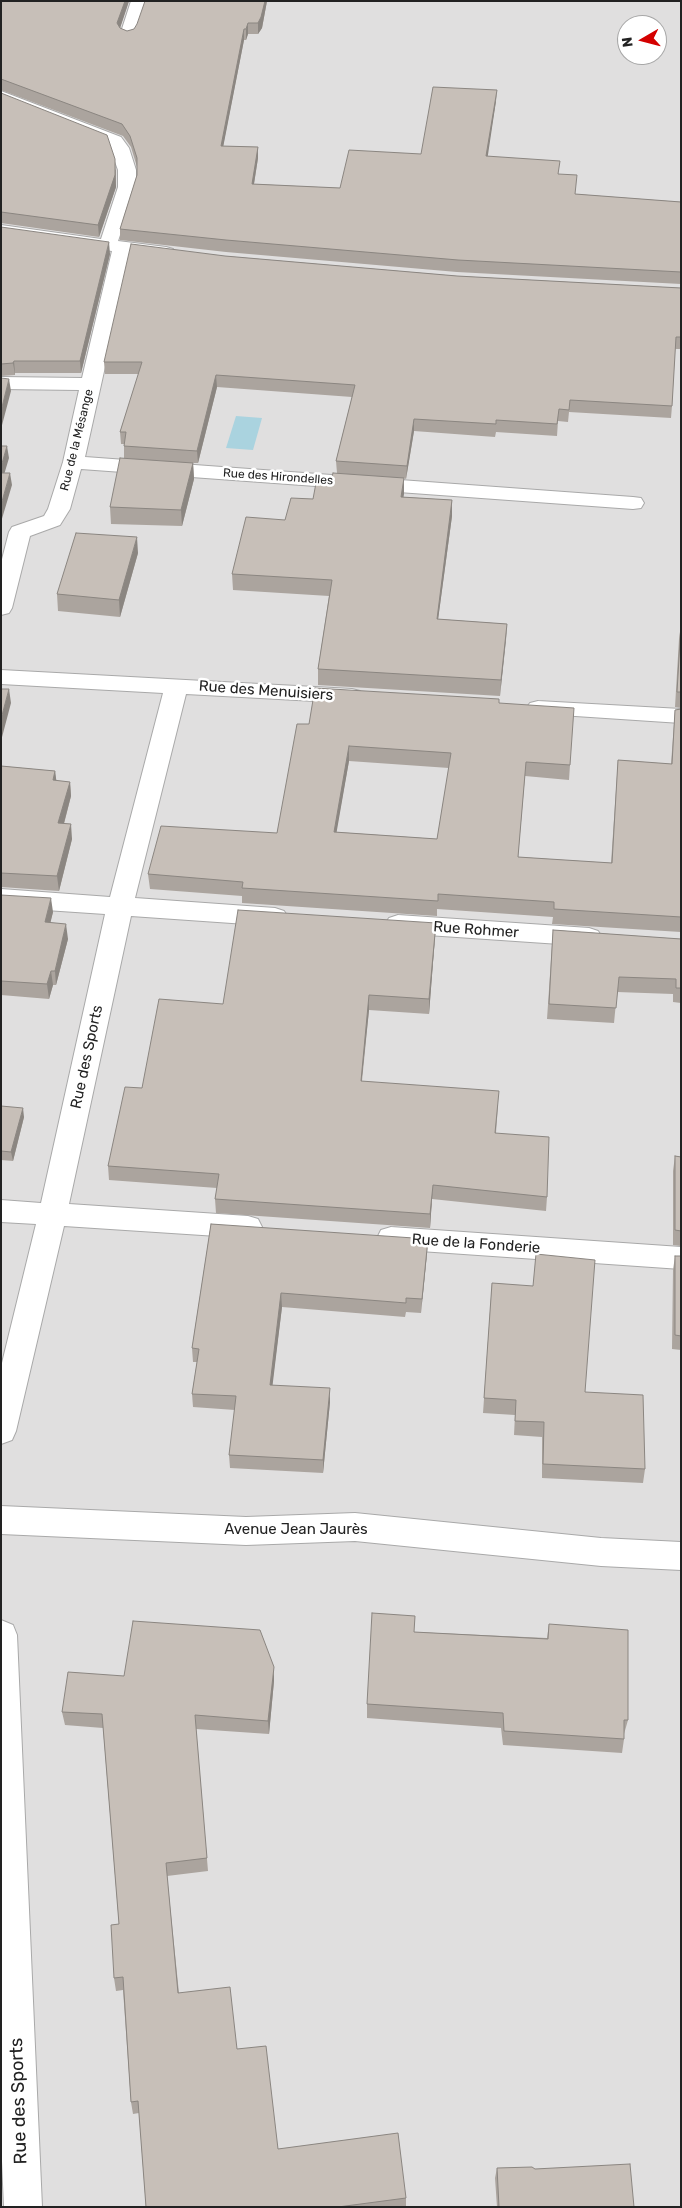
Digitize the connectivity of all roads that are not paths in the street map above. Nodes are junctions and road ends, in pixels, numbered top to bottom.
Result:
1 (138, 1) edge
2 (128, 35) edge
3 (1, 96) edge
4 (1, 231) edge
5 (114, 247) junction
6 (185, 256) edge
7 (1, 383) edge
8 (91, 384) junction
9 (73, 462) junction
10 (633, 503) dead end
11 (11, 531) edge
12 (1, 608) edge
13 (1, 677) edge
14 (177, 685) junction
15 (375, 697) edge
16 (513, 706) edge
17 (681, 716) edge
18 (1, 898) edge
19 (120, 906) junction
20 (297, 918) edge
21 (376, 923) edge
22 (612, 938) edge
23 (1, 1211) edge
24 (53, 1213) junction
25 (272, 1229) edge
26 (362, 1236) edge
27 (681, 1258) edge
28 (1, 1431) edge
29 (1, 1520) edge
30 (681, 1556) edge
31 (1, 1635) edge
32 (9, 2024) edge
33 (23, 2207) edge

1 - 2 street
3 - 5 street, Rue de la Mésange
4 - 5 street
5 - 6 street
5 - 8 street, Rue de la Mésange
7 - 8 street
8 - 9 street, Rue de la Mésange
9 - 10 street, Rue des Hirondelles
9 - 11 street, Rue de la Mésange
11 - 12 street, Rue de la Mésange
13 - 14 street, Rue des Menuisiers
14 - 15 street, Rue des Menuisiers
14 - 19 street, Rue des Sports
16 - 17 street
18 - 19 street
19 - 20 street
19 - 24 street, Rue des Sports
21 - 22 street, Rue Rohmer
23 - 24 street
24 - 25 street
24 - 28 street, Rue des Sports
26 - 27 street, Rue de la Fonderie
29 - 30 street, Avenue Jean Jaurès
31 - 32 street, Rue des Sports
32 - 33 street, Rue des Sports

